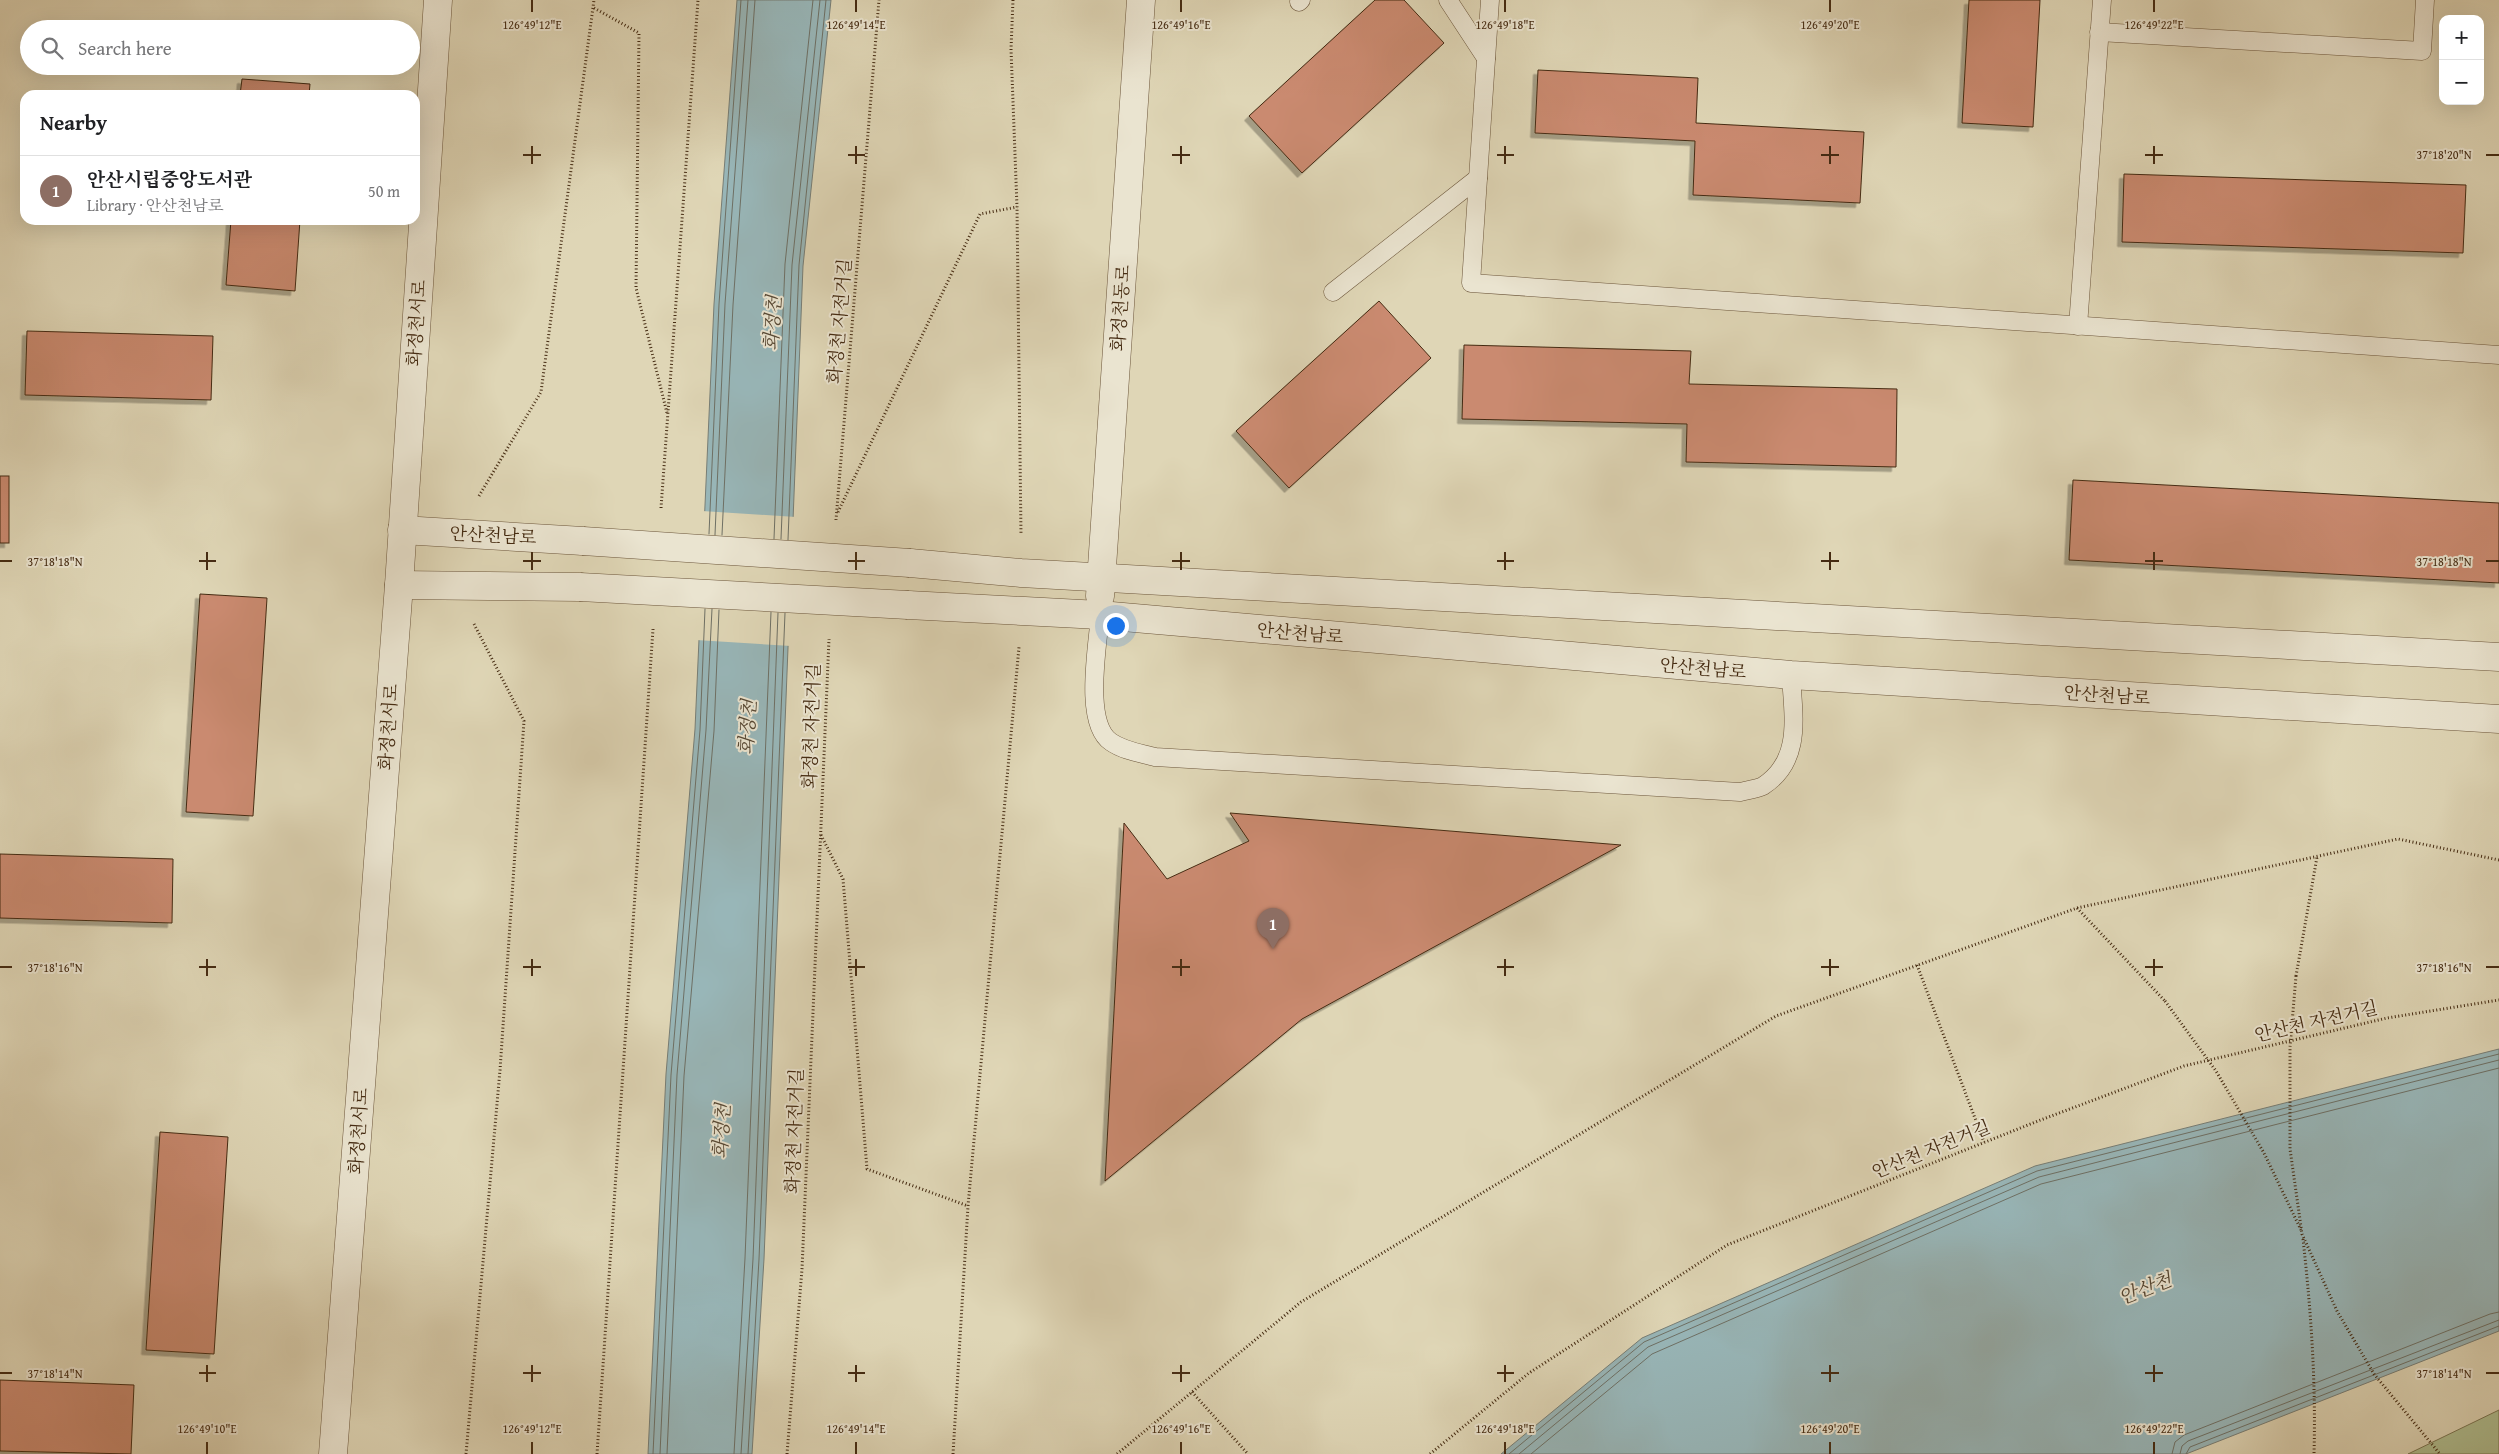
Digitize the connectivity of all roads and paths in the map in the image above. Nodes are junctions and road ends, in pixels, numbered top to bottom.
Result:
1 (438, 0) edge
2 (594, 0) edge
3 (698, 0) edge
4 (879, 0) edge
5 (1013, 0) edge
6 (1141, 0) edge
7 (1448, 0) edge
8 (1490, 0) edge
9 (2102, 0) edge
10 (2426, 0) edge
11 (594, 8) junction
12 (2100, 32) junction
13 (1486, 58) junction
14 (1478, 178) junction
15 (1017, 206) junction
16 (1333, 292) dead end
17 (2078, 326) junction
18 (2499, 355) edge
19 (667, 416) junction
20 (661, 511) dead end
21 (837, 514) junction
22 (836, 524) dead end
23 (402, 530) junction
24 (458, 533) junction
25 (1021, 573) junction
26 (1101, 577) junction
27 (399, 584) junction
28 (454, 585) junction
29 (1022, 612) junction
30 (1100, 615) junction
31 (654, 620) dead end
32 (829, 637) dead end
33 (2499, 658) edge
34 (1791, 675) junction
35 (2499, 719) edge
36 (820, 835) junction
37 (2317, 856) junction
38 (2499, 860) edge
39 (2077, 908) junction
40 (1917, 965) junction
41 (2499, 1000) edge
42 (1984, 1142) junction
43 (968, 1206) junction
44 (2302, 1234) junction
45 (1192, 1392) junction
46 (333, 1454) edge
47 (466, 1454) edge
48 (597, 1454) edge
49 (787, 1454) edge
50 (954, 1454) edge
51 (1117, 1454) edge
52 (1248, 1454) edge
53 (1430, 1454) edge
54 (2314, 1454) edge
55 (2440, 1454) edge

1 - 23 street, 화정천서로
2 - 11 path
3 - 19 path
4 - 21 path, 화정천 자전거길
5 - 15 path
6 - 26 street, 화정천동로
7 - 13 lane
8 - 13 lane
9 - 12 lane
10 - 12 lane
11 - 19 path
11 - 24 path
12 - 17 lane
13 - 14 lane
14 - 16 lane
14 - 17 lane
15 - 21 path
15 - 25 path
17 - 18 lane
19 - 20 path
21 - 22 path, 화정천 자전거길
23 - 24 street, 안산천남로
23 - 27 street, 화정천서로
24 - 25 street, 안산천남로, bridge
25 - 26 street
26 - 30 street, 화정천동로
26 - 33 street
27 - 28 street
27 - 46 street, 화정천서로
28 - 29 street, 안산천남로, bridge
28 - 47 path
29 - 30 street, 안산천남로
29 - 43 path
30 - 34 street, 안산천남로
30 - 34 lane
31 - 48 path
32 - 36 path, 화정천 자전거길
34 - 35 street, 안산천남로
36 - 43 path
36 - 49 path, 화정천 자전거길
37 - 38 path
37 - 39 path
37 - 44 path, bridge
39 - 40 path
39 - 44 path, bridge
40 - 42 path
40 - 45 path
41 - 42 path, 안산천 자전거길
42 - 53 path, 안산천 자전거길
43 - 50 path
44 - 54 path, bridge
44 - 55 path, bridge
45 - 51 path
45 - 52 path

